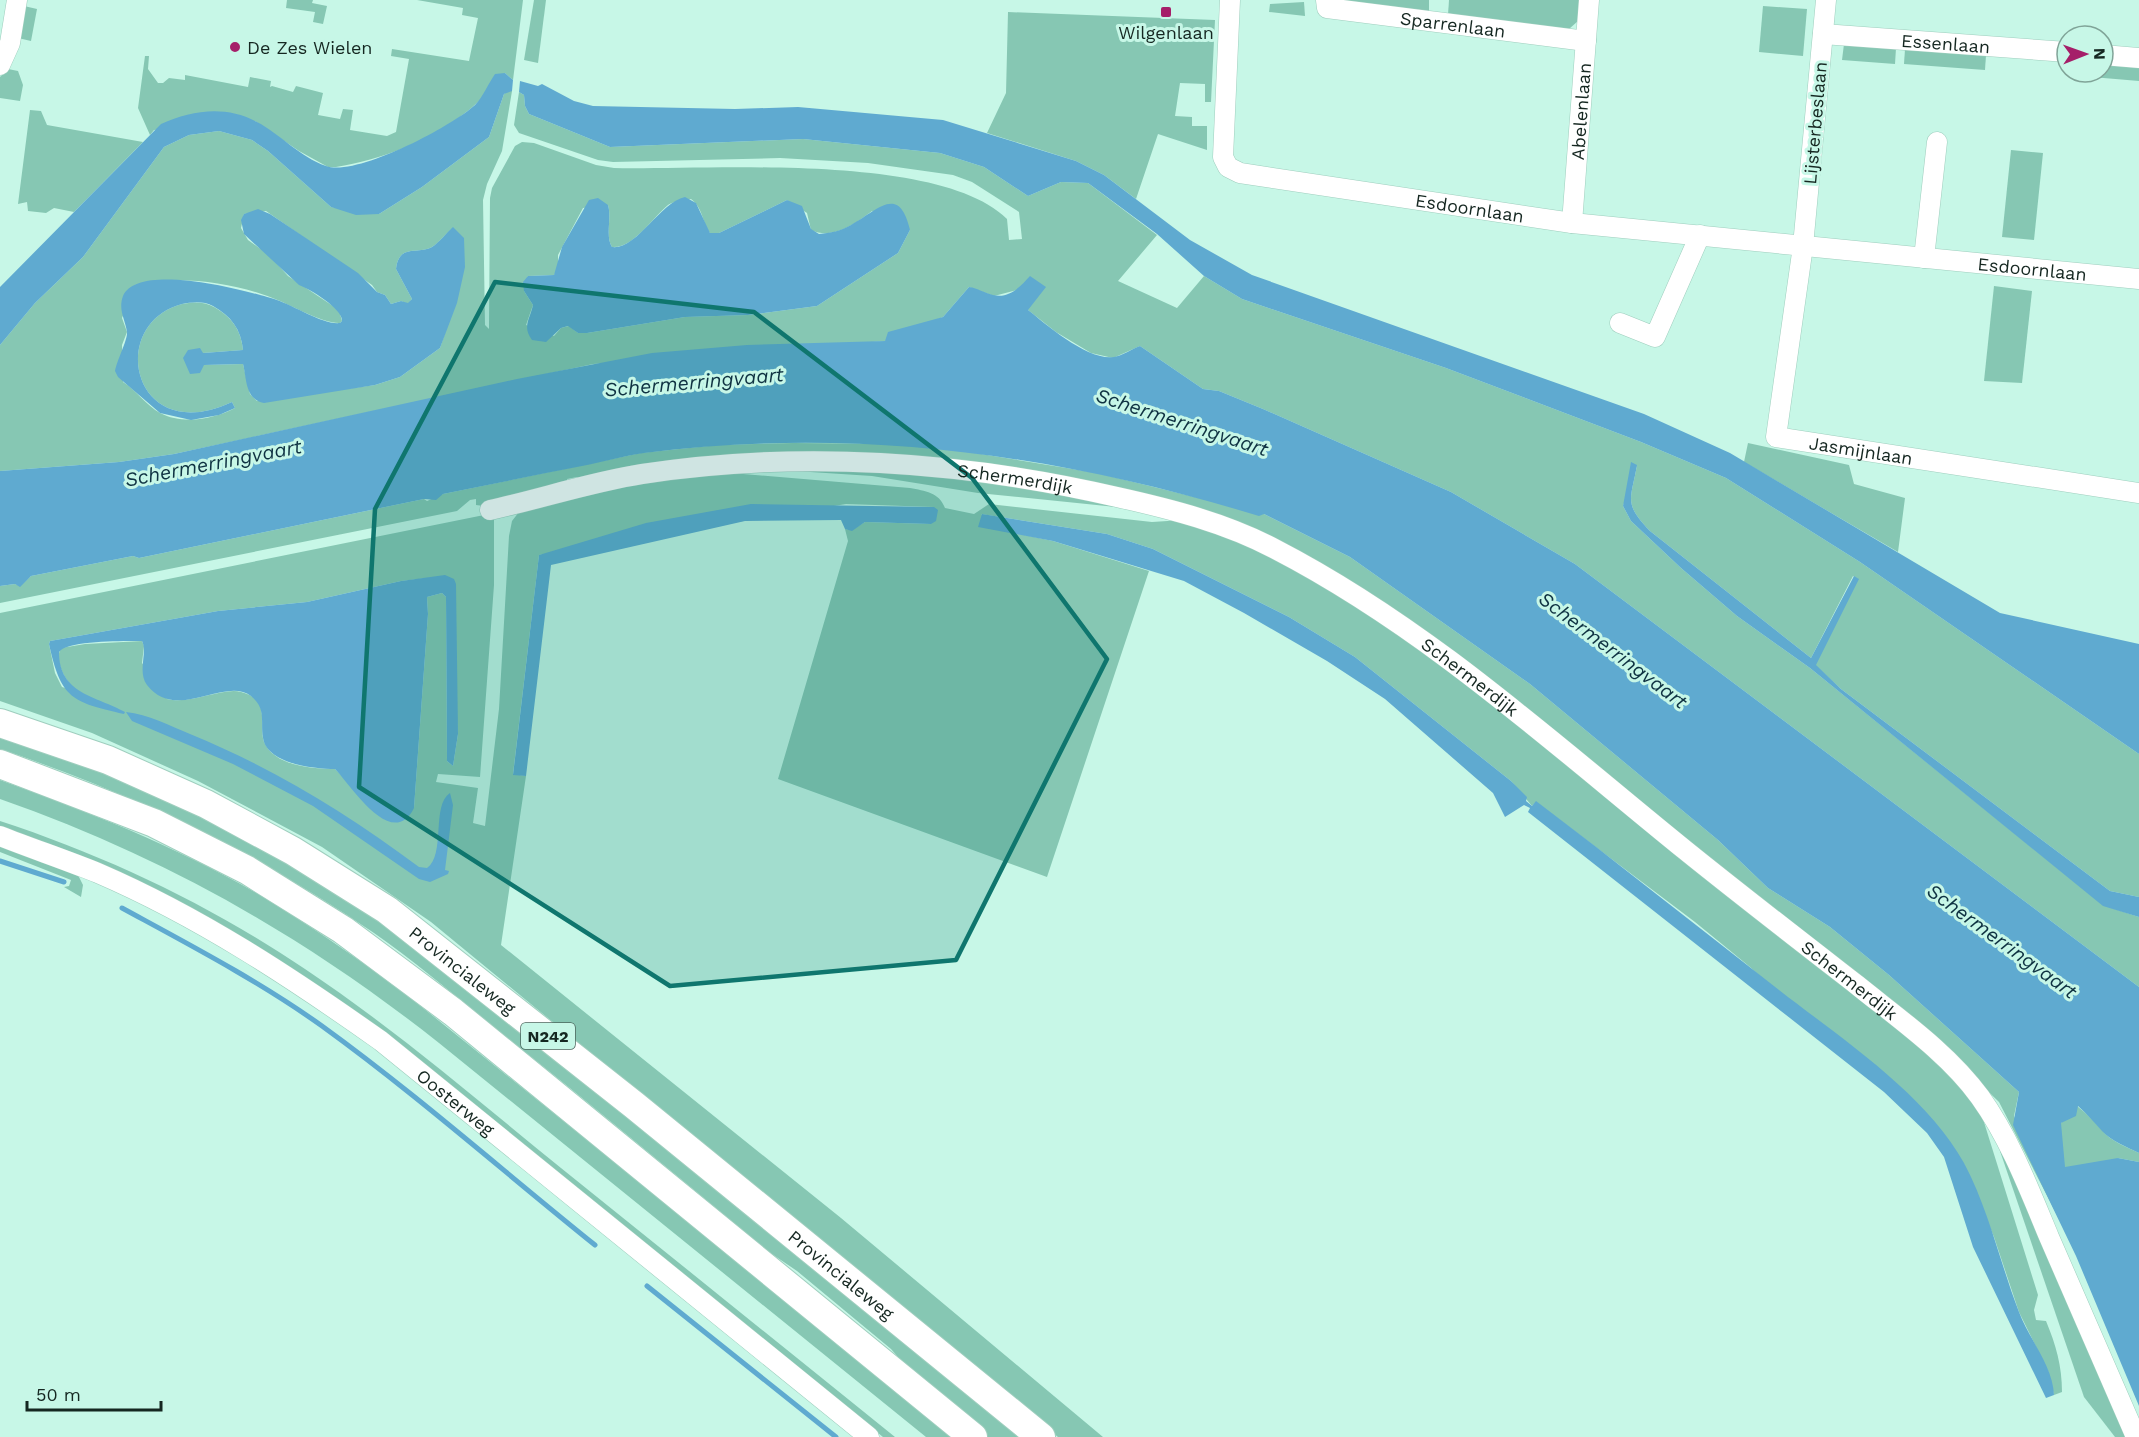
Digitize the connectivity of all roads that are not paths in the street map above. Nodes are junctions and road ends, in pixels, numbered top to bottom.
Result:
1 (17, 0) edge
2 (1230, 0) edge
3 (1326, 0) edge
4 (1589, 0) edge
5 (1826, 0) edge
6 (1823, 34) junction
7 (1586, 41) junction
8 (2055, 51) edge
9 (2115, 56) edge
10 (2139, 58) edge
11 (0, 65) edge
12 (1937, 142) dead end
13 (1572, 223) junction
14 (1700, 235) junction
15 (1803, 246) junction
16 (1924, 258) junction
17 (2139, 279) edge
18 (1620, 323) dead end
19 (2139, 493) edge
20 (490, 510) dead end
21 (0, 723) edge
22 (0, 764) edge
23 (0, 836) edge
24 (869, 1437) edge
25 (973, 1437) edge
26 (1041, 1437) edge
27 (2136, 1437) edge

1 - 11 street
2 - 13 street, Esdoornlaan
3 - 7 street, Sparrenlaan
4 - 7 street, Abelenlaan
5 - 6 street, Lijsterbeslaan
6 - 8 street, Essenlaan
6 - 15 street, Lijsterbeslaan
7 - 13 street, Abelenlaan
9 - 10 street
12 - 16 street
13 - 14 street, Esdoornlaan
14 - 15 street, Esdoornlaan
14 - 18 street
15 - 16 street, Esdoornlaan
15 - 19 street, Jasmijnlaan
16 - 17 street, Esdoornlaan
20 - 27 street, Schermerdijk
21 - 26 highway, Provincialeweg / N242
22 - 25 highway, N242
23 - 24 street, Oosterweg

